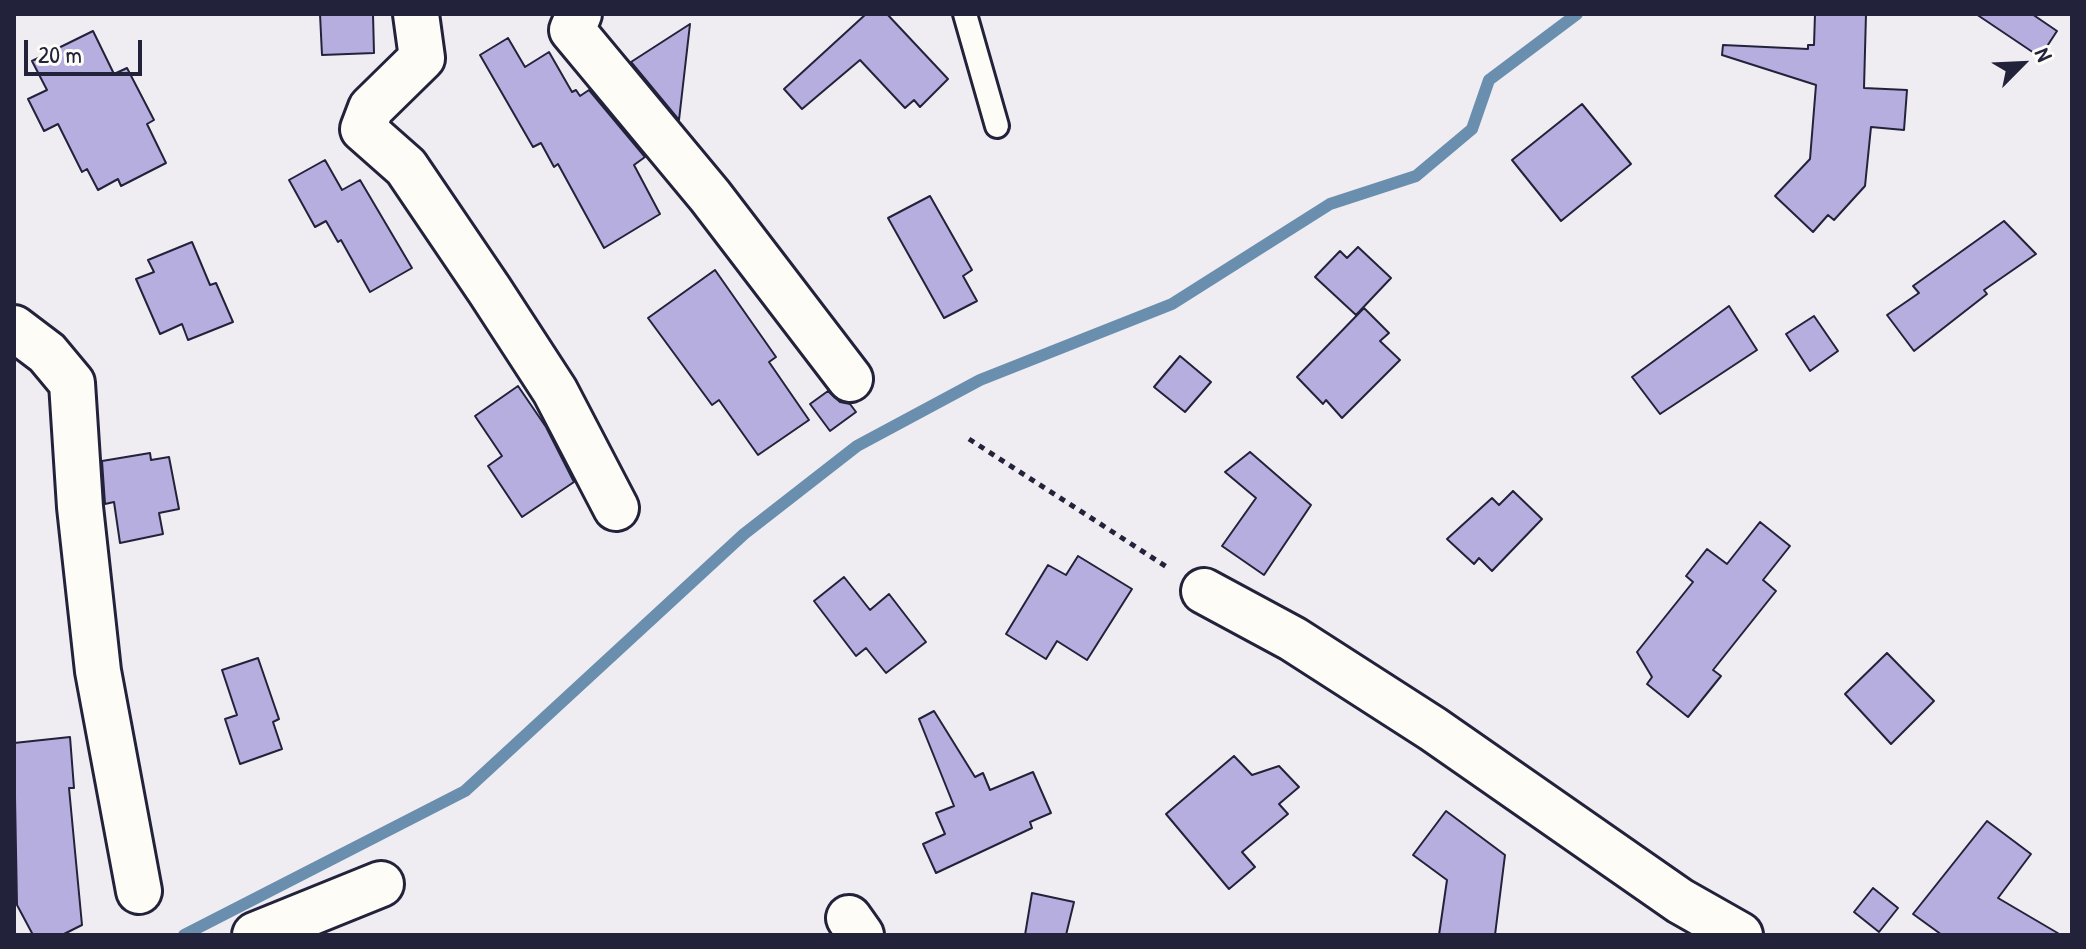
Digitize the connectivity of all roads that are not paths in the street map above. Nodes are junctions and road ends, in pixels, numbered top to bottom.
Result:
1 (416, 14) edge
2 (579, 14) edge
3 (965, 14) edge
4 (997, 126) dead end
5 (14, 328) edge
6 (850, 379) dead end
7 (616, 508) dead end
8 (1204, 591) road end
9 (381, 884) dead end
10 (139, 891) dead end
11 (255, 935) edge
12 (1740, 935) edge

1 - 7 street
2 - 6 street
3 - 4 lane
5 - 10 street
8 - 12 street
9 - 11 street

